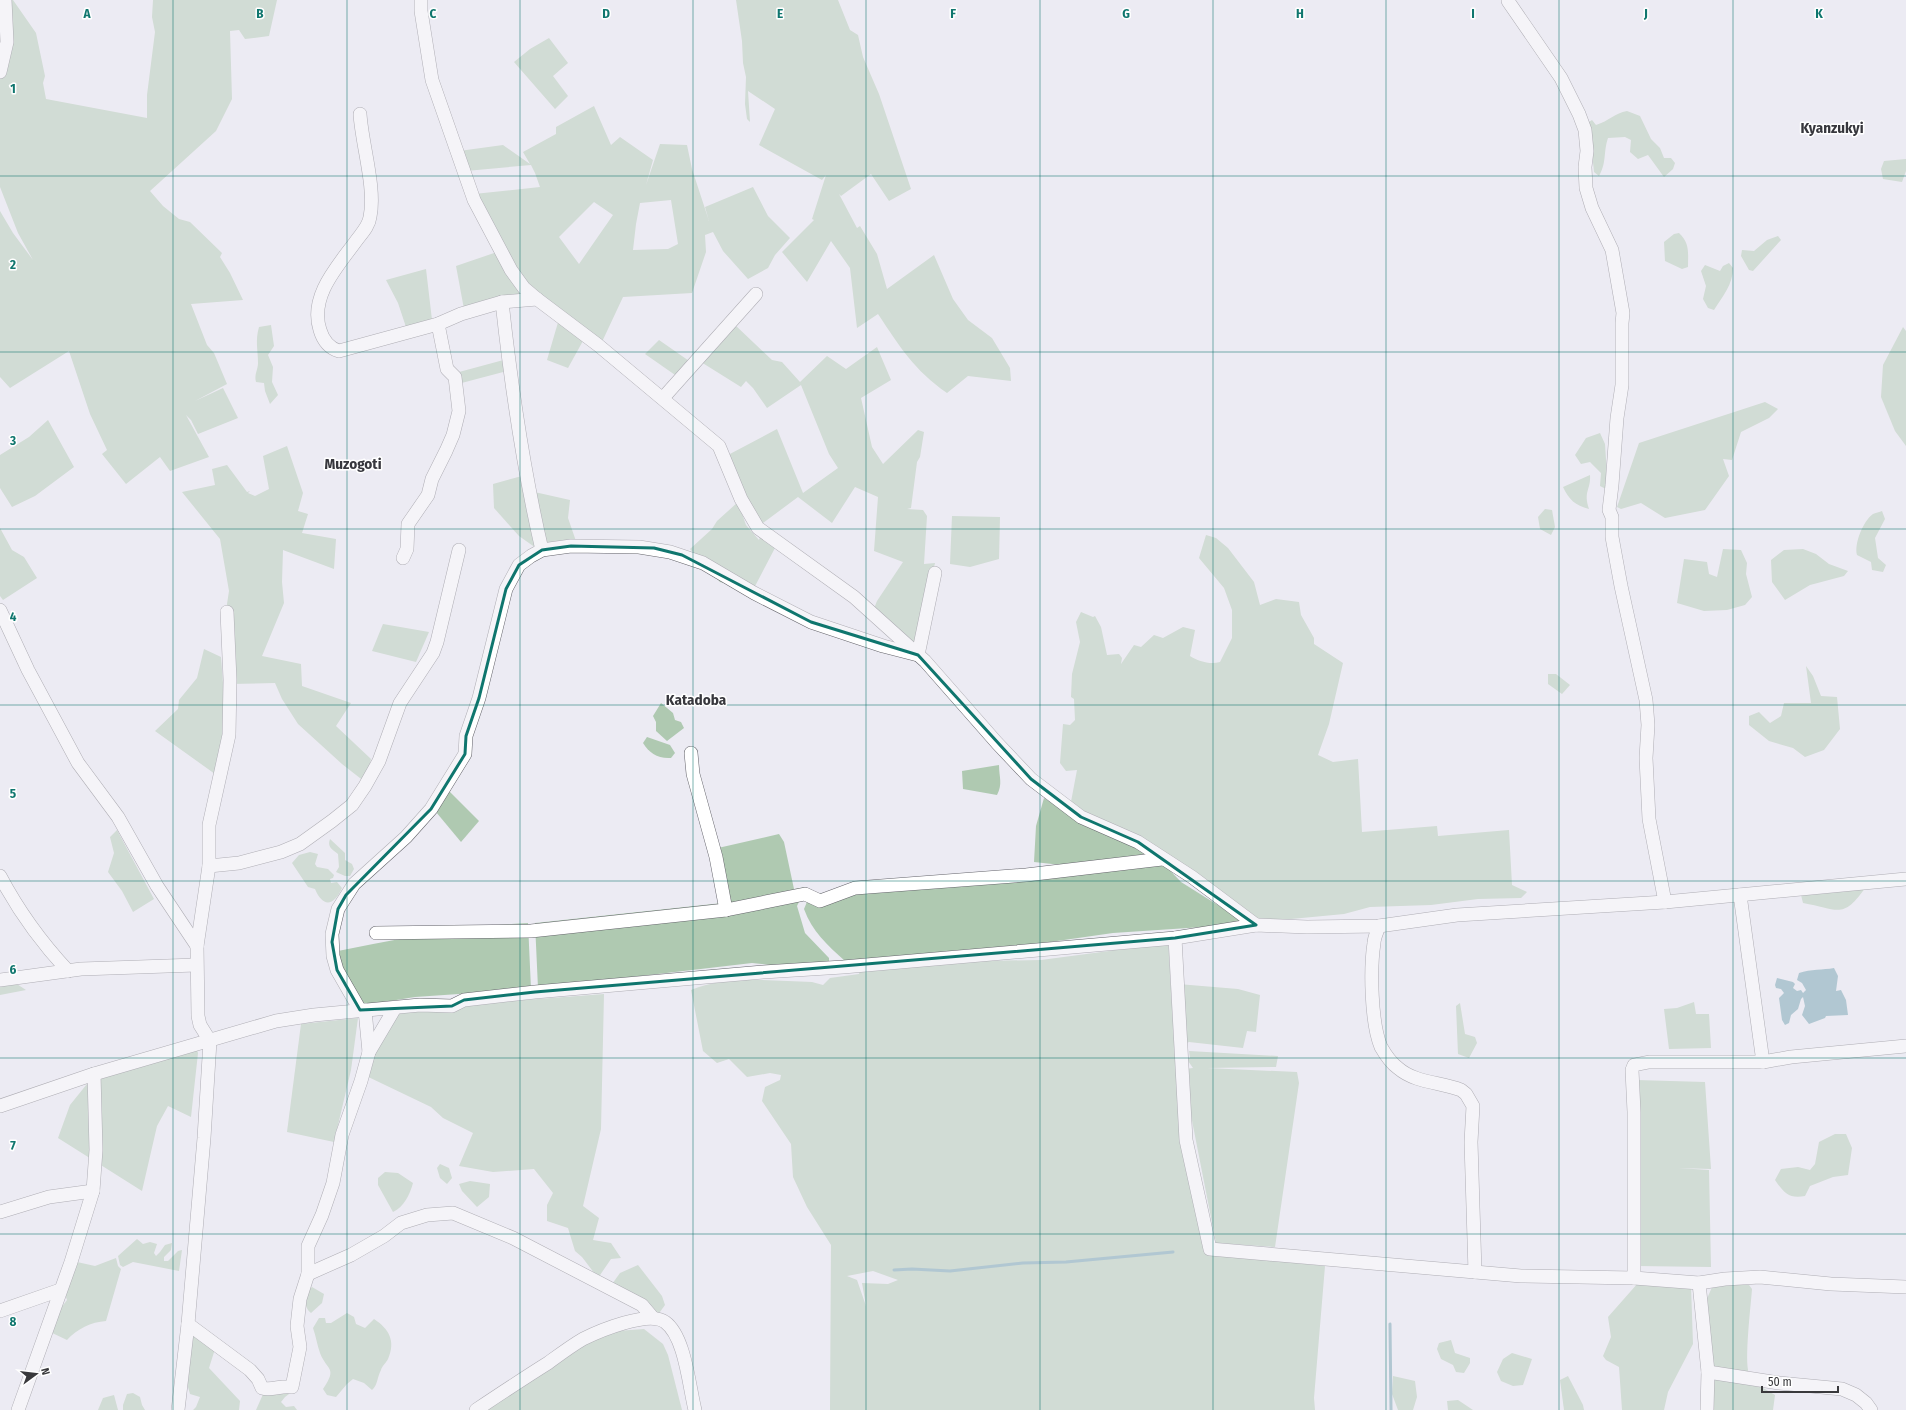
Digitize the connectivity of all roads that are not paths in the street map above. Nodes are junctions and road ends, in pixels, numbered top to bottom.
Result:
1 (5, 0) edge
2 (421, 0) edge
3 (1508, 2) dead end
4 (0, 72) edge
5 (360, 114) dead end
6 (511, 270) junction
7 (756, 294) dead end
8 (537, 299) junction
9 (507, 301) junction
10 (438, 324) junction
11 (663, 398) junction
12 (459, 550) dead end
13 (542, 550) junction
14 (403, 558) dead end
15 (935, 574) dead end
16 (0, 610) edge
17 (227, 612) dead end
18 (918, 655) junction
19 (691, 752) dead end
20 (1162, 858) junction
21 (209, 866) junction
22 (0, 876) edge
23 (1906, 878) edge
24 (1740, 895) junction
25 (1665, 902) junction
26 (726, 910) junction
27 (1256, 925) junction
28 (1379, 926) junction
29 (376, 933) dead end
30 (1174, 938) junction
31 (197, 946) junction
32 (196, 966) junction
33 (68, 971) junction
34 (0, 980) edge
35 (395, 1008) junction
36 (362, 1010) junction
37 (210, 1041) junction
38 (1906, 1046) edge
39 (369, 1052) junction
40 (1763, 1062) junction
41 (94, 1074) junction
42 (0, 1106) edge
43 (93, 1191) junction
44 (0, 1212) edge
45 (1476, 1272) junction
46 (308, 1274) junction
47 (1634, 1278) junction
48 (1699, 1283) junction
49 (1906, 1287) edge
50 (60, 1290) junction
51 (0, 1311) edge
52 (653, 1318) junction
53 (188, 1324) junction
54 (1708, 1372) junction
55 (18, 1410) edge
56 (178, 1410) edge
57 (476, 1410) edge
58 (695, 1410) edge
59 (1707, 1410) edge
60 (1871, 1410) edge

1 - 4 street
2 - 6 street
3 - 25 street
5 - 10 street
6 - 8 street
6 - 9 street
7 - 11 street
8 - 9 street
8 - 11 street
9 - 10 street
9 - 13 street
10 - 14 street
11 - 18 street
12 - 21 street
13 - 18 street
13 - 36 street
15 - 18 street
16 - 31 street
17 - 21 street
18 - 20 street
19 - 26 street
20 - 26 street
20 - 27 street
21 - 31 street
22 - 33 street
23 - 24 street
24 - 25 street
24 - 40 street
25 - 28 street
26 - 29 street
27 - 28 street
27 - 30 street
28 - 45 street
30 - 35 street
30 - 45 street
31 - 32 street
32 - 33 street
32 - 37 street
33 - 34 street
35 - 36 street
35 - 39 street
36 - 37 street
36 - 39 street
37 - 41 street
37 - 53 street
38 - 40 street
39 - 46 street
40 - 47 street
41 - 42 street
41 - 43 street
43 - 44 street
43 - 50 street
45 - 47 street
46 - 52 street
46 - 53 street
47 - 48 street
48 - 49 street
48 - 54 street
50 - 51 street
50 - 55 street
52 - 57 street
52 - 58 street
53 - 56 street
54 - 59 street
54 - 60 street

